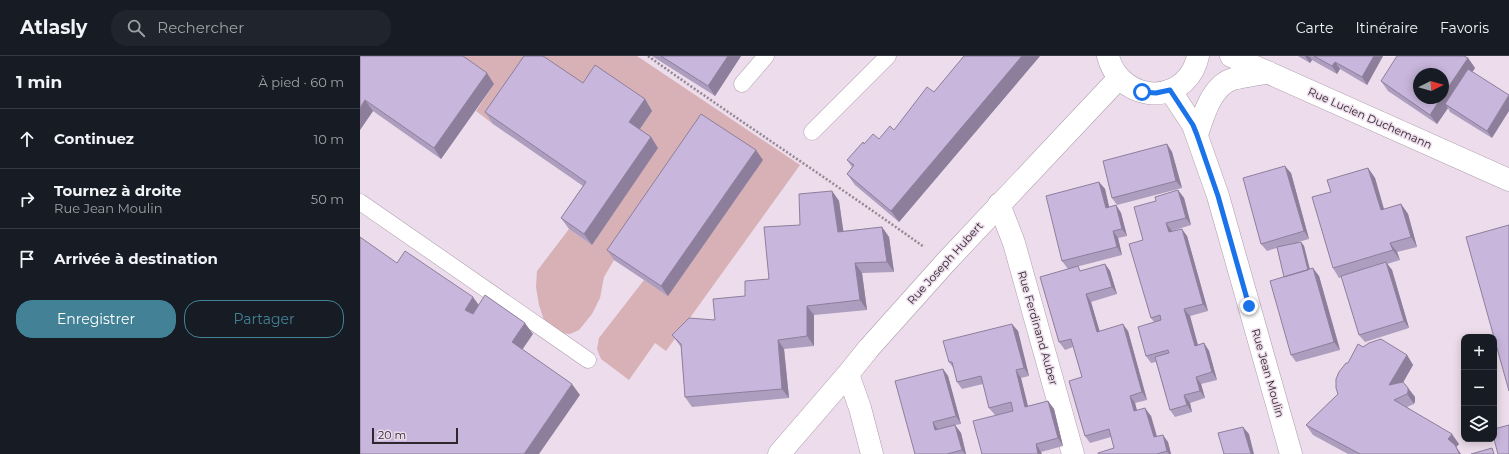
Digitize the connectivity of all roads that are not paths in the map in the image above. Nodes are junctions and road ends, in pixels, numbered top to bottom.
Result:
1 (766, 56) edge
2 (888, 56) edge
3 (1108, 56) edge
4 (1198, 56) edge
5 (1231, 56) edge
6 (1268, 72) junction
7 (1119, 78) junction
8 (742, 84) dead end
9 (1170, 90) junction
10 (812, 132) dead end
11 (1197, 135) junction
12 (1509, 180) edge
13 (360, 202) edge
14 (999, 204) junction
15 (588, 360) dead end
16 (848, 374) junction
17 (778, 454) edge
18 (872, 454) edge
19 (1073, 454) edge
20 (1291, 454) edge

1 - 8 lane
2 - 10 lane
3 - 7 main road
4 - 9 main road
5 - 6 main road, Rue Lucien Duchemann
6 - 11 main road
6 - 12 main road, Rue Lucien Duchemann
7 - 9 main road
7 - 14 main road, Rue Joseph Hubert
9 - 11 main road, Rue Jean Moulin
11 - 20 main road, Rue Jean Moulin
13 - 15 lane
14 - 16 main road, Rue Joseph Hubert
14 - 19 main road, Rue Ferdinand Auber
16 - 17 main road, Rue Joseph Hubert
16 - 18 main road

